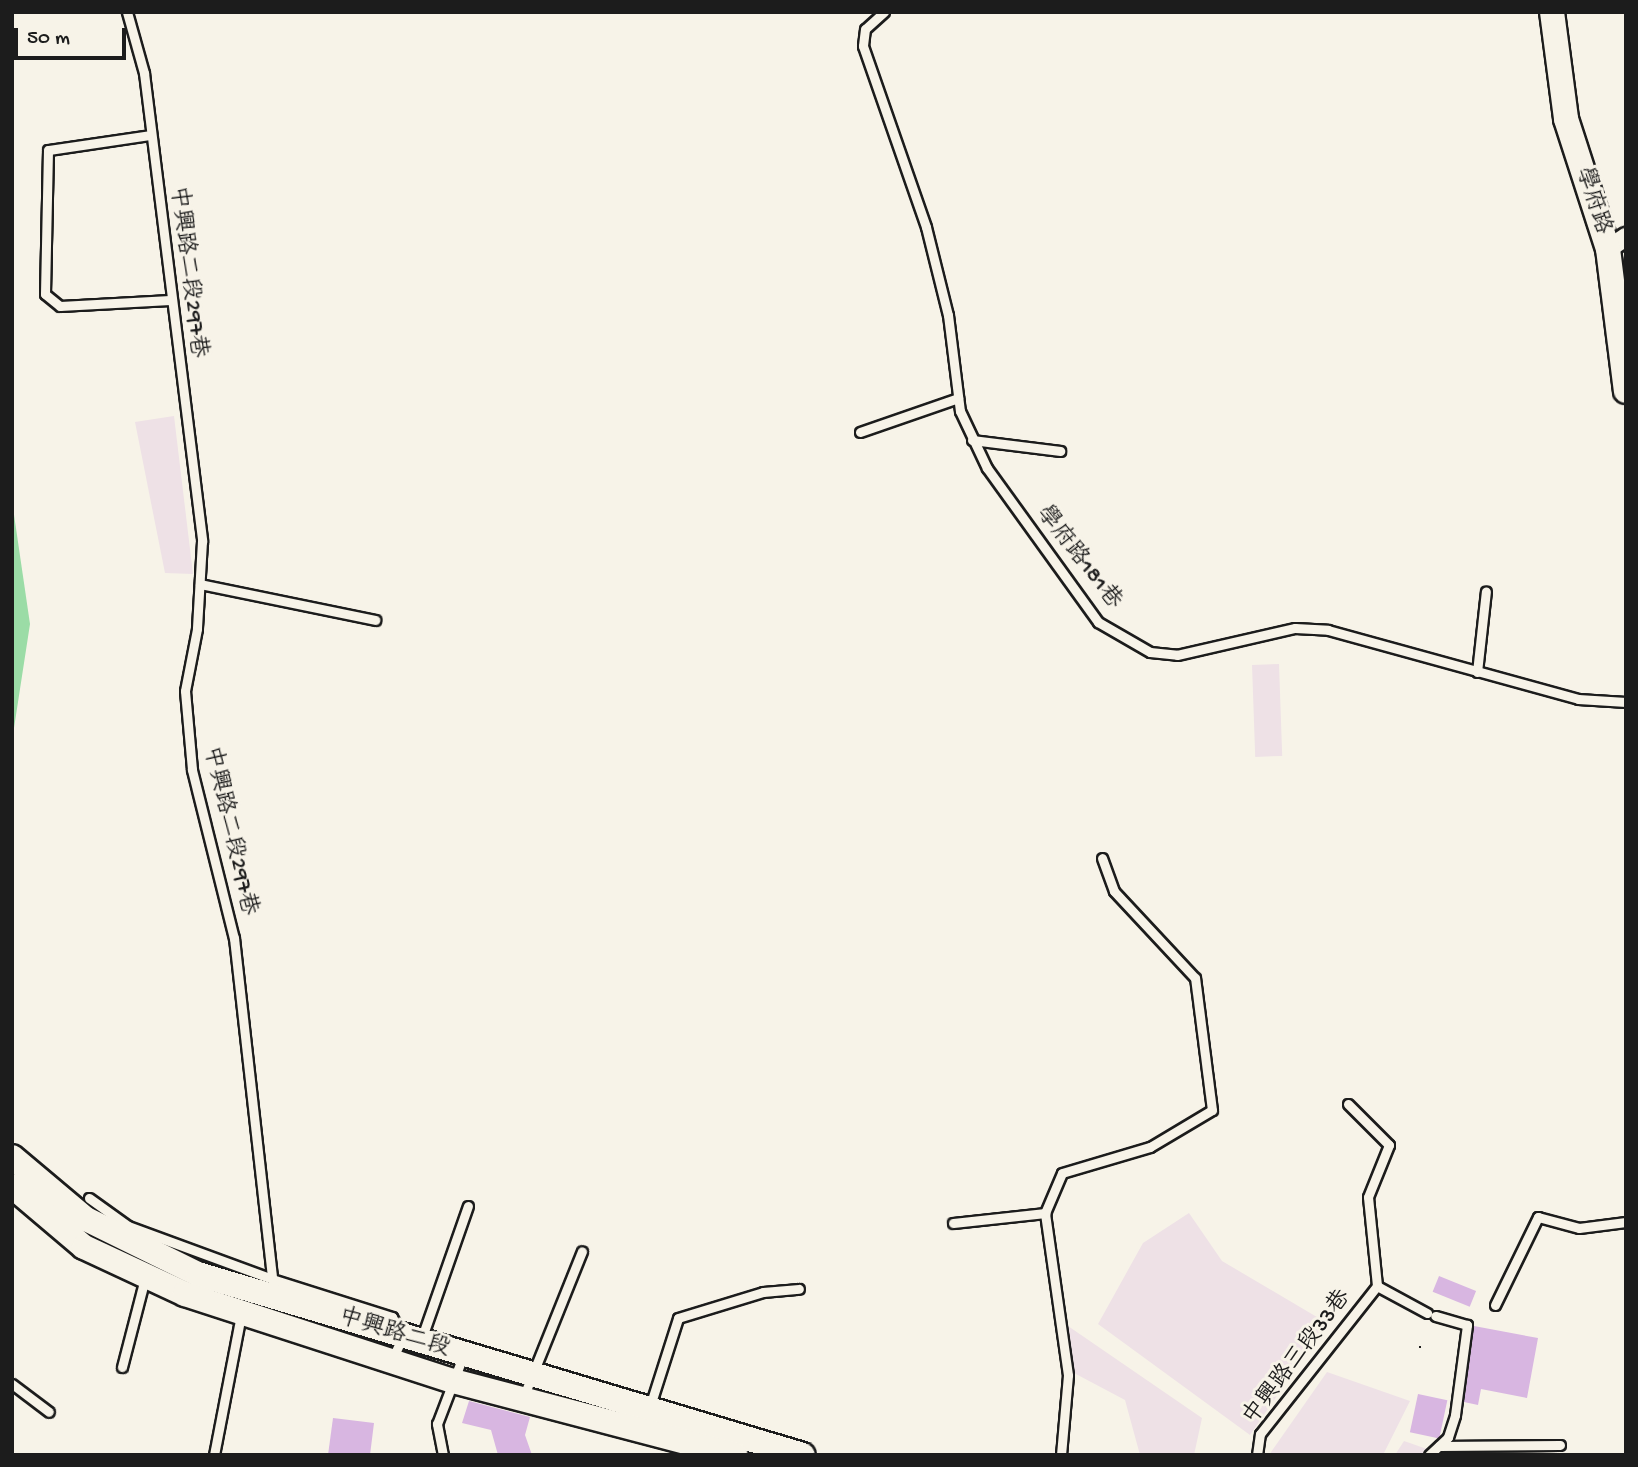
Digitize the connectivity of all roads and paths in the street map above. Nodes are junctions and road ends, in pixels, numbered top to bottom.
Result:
1 (127, 12) edge
2 (884, 12) edge
3 (1552, 12) edge
4 (150, 135) junction
5 (1620, 244) edge
6 (170, 300) junction
7 (1626, 391) edge
8 (958, 398) junction
9 (860, 432) dead end
10 (972, 440) junction
11 (1060, 451) dead end
12 (200, 584) junction
13 (1486, 591) dead end
14 (375, 620) dead end
15 (1477, 672) junction
16 (1626, 702) edge
17 (1102, 858) dead end
18 (1348, 1104) dead end
19 (12, 1157) edge
20 (12, 1186) edge
21 (89, 1198) dead end
22 (468, 1206) dead end
23 (1045, 1213) junction
24 (1626, 1222) edge
25 (953, 1223) dead end
26 (582, 1251) dead end
27 (145, 1278) junction
28 (272, 1279) junction
29 (1377, 1286) junction
30 (799, 1289) dead end
31 (246, 1301) junction
32 (1494, 1305) dead end
33 (412, 1339) junction
34 (1419, 1347) dead end
35 (1426, 1348) dead end
36 (463, 1356) junction
37 (392, 1360) junction
38 (122, 1367) dead end
39 (453, 1381) junction
40 (12, 1384) edge
41 (527, 1387) junction
42 (649, 1411) junction
43 (49, 1412) dead end
44 (711, 1438) junction
45 (1560, 1445) dead end
46 (1439, 1446) junction
47 (214, 1455) edge
48 (443, 1455) edge
49 (735, 1455) edge
50 (803, 1455) edge
51 (1061, 1455) edge
52 (1257, 1455) edge
53 (1429, 1455) edge

1 - 4 lane, 中興路二段297巷
2 - 8 lane, 學府路181巷
3 - 5 main road, 學府路
4 - 6 lane, 中興路二段297巷
4 - 6 lane
5 - 7 main road, 學府路
6 - 12 lane, 中興路二段297巷
8 - 9 lane
8 - 10 lane, 學府路181巷
10 - 11 lane
10 - 15 lane, 學府路181巷
12 - 14 lane
12 - 28 lane, 中興路二段297巷
13 - 15 lane
15 - 16 lane, 學府路181巷
17 - 23 lane
18 - 29 lane, 中興路三段33巷
19 - 31 main road, 中興路二段
20 - 27 main road, 中興路二段
21 - 28 lane
22 - 33 lane
23 - 25 lane
23 - 51 lane
24 - 32 lane
26 - 41 lane
27 - 31 main road, 中興路二段
27 - 38 lane
28 - 33 lane
29 - 46 lane, 中興路三段33巷
29 - 52 lane, 中興路三段33巷
30 - 42 lane
31 - 33 main road, 中興路二段
31 - 37 main road, 中興路二段
31 - 47 lane
33 - 36 main road, 中興路二段
33 - 37 lane
34 - 35 path
36 - 39 lane
36 - 41 main road, 中興路二段
37 - 39 main road, 中興路二段
39 - 41 main road, 中興路二段
39 - 48 lane
40 - 43 lane
41 - 42 main road, 中興路二段
41 - 44 main road, 中興路二段
42 - 44 main road, 中興路二段
44 - 49 main road, 中興路二段
44 - 50 main road, 中興路二段
45 - 46 lane
46 - 53 lane

